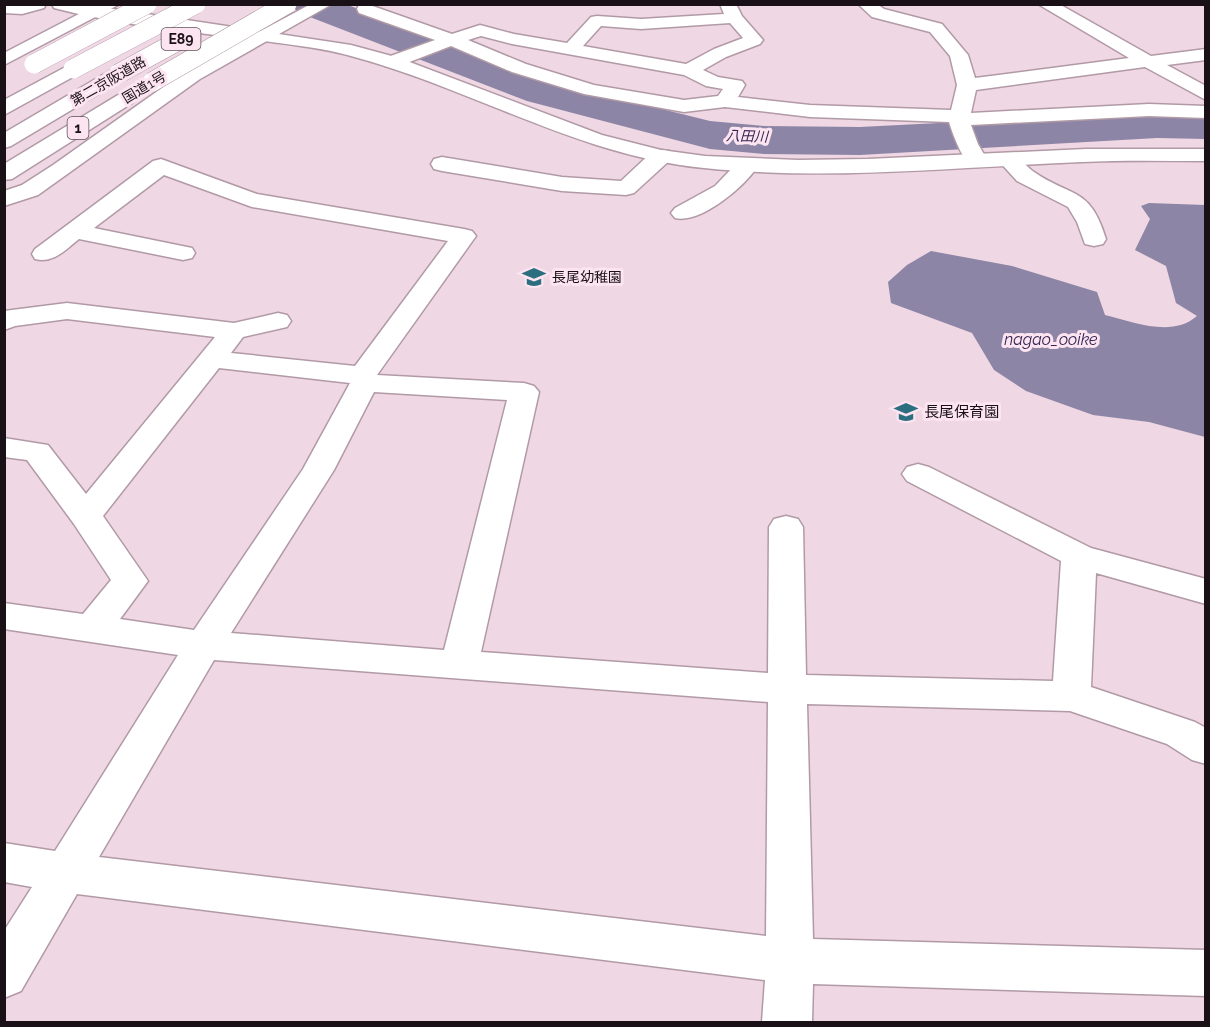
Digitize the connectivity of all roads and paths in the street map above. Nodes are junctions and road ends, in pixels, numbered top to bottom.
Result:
1 (38, 4) edge
2 (60, 4) edge
3 (112, 4) edge
4 (147, 4) edge
5 (196, 4) edge
6 (287, 4) edge
7 (324, 4) edge
8 (640, 4) edge
9 (866, 4) edge
10 (1046, 4) edge
11 (4, 8) edge
12 (365, 9) dead end
13 (731, 11) edge
14 (94, 13) junction
15 (222, 16) dead end
16 (630, 24) junction
17 (267, 36) junction
18 (446, 41) junction
19 (571, 49) junction
20 (1206, 54) edge
21 (392, 62) junction
22 (1149, 62) junction
23 (9, 67) edge
24 (689, 70) junction
25 (967, 85) junction
26 (1206, 94) edge
27 (725, 101) junction
28 (4, 109) edge
29 (1206, 112) edge
30 (965, 133) junction
31 (4, 142) edge
32 (1206, 155) edge
33 (661, 156) junction
34 (1008, 159) junction
35 (442, 164) dead end
36 (747, 166) junction
37 (4, 174) edge
38 (4, 200) edge
39 (683, 213) dead end
40 (74, 231) junction
41 (1094, 239) dead end
42 (181, 243) dead end
43 (44, 254) dead end
44 (279, 321) dead end
45 (4, 322) edge
46 (234, 331) junction
47 (210, 359) junction
48 (363, 379) junction
49 (4, 447) edge
50 (918, 474) dead end
51 (86, 516) junction
52 (786, 527) dead end
53 (1079, 556) junction
54 (1206, 592) edge
55 (4, 616) edge
56 (92, 629) junction
57 (204, 645) junction
58 (459, 664) junction
59 (788, 689) junction
60 (1071, 696) junction
61 (1206, 748) edge
62 (4, 861) edge
63 (66, 873) junction
64 (790, 961) junction
65 (1206, 973) edge
66 (4, 975) edge
67 (787, 1023) edge

1 - 11 main road
2 - 14 main road
3 - 14 main road
4 - 23 main road, bridge
5 - 28 main road, 第二京阪道路 / E89, bridge
6 - 37 main road, 国道1号 / 1, bridge
7 - 17 main road
8 - 16 main road
9 - 25 main road
10 - 22 main road
12 - 18 main road
13 - 16 main road
13 - 24 main road
14 - 17 main road
14 - 23 main road
15 - 31 main road, 第二京阪道路 / E89, bridge
16 - 19 main road
17 - 21 main road
17 - 38 main road
18 - 19 main road
18 - 21 main road
18 - 27 main road
19 - 24 main road
20 - 22 main road
21 - 33 main road
22 - 25 main road
22 - 26 main road
24 - 27 main road
25 - 30 main road
27 - 30 main road
29 - 30 main road
30 - 34 main road
30 - 36 main road
32 - 34 main road
33 - 35 main road
33 - 36 main road
34 - 41 main road
36 - 39 main road
40 - 42 main road
40 - 43 main road
40 - 48 main road
44 - 46 main road
45 - 46 main road
46 - 47 main road
47 - 48 main road
47 - 51 main road
48 - 57 main road
48 - 58 main road
49 - 51 main road
50 - 53 main road
51 - 56 main road
52 - 59 main road
53 - 54 main road
53 - 60 main road
55 - 56 main road
56 - 57 main road
57 - 58 main road
57 - 63 main road
58 - 59 main road
59 - 60 main road
59 - 64 main road
60 - 61 main road
62 - 63 main road
63 - 64 main road
63 - 66 main road
64 - 65 main road
64 - 67 main road

